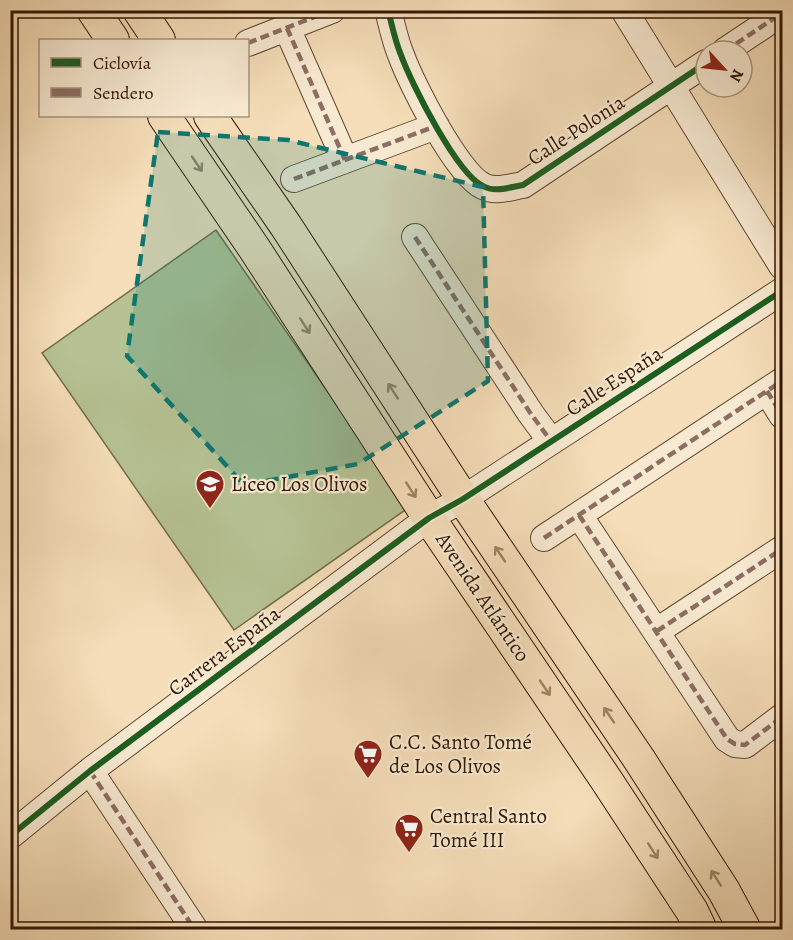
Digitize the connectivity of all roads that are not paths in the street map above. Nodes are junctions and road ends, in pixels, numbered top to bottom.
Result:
1 (93, 10) edge
2 (139, 10) edge
3 (332, 10) edge
4 (388, 10) edge
5 (624, 10) edge
6 (783, 13) edge
7 (287, 28) junction
8 (112, 39) edge
9 (158, 39) edge
10 (743, 39) edge
11 (249, 43) edge
12 (694, 71) edge
13 (671, 86) junction
14 (165, 117) edge
15 (211, 117) edge
16 (436, 126) junction
17 (345, 160) junction
18 (294, 179) dead end
19 (415, 237) dead end
20 (783, 266) edge
21 (783, 291) edge
22 (775, 386) edge
23 (783, 415) edge
24 (551, 441) junction
25 (463, 499) junction
26 (579, 515) junction
27 (429, 518) junction
28 (544, 538) dead end
29 (783, 549) edge
30 (657, 631) junction
31 (783, 717) edge
32 (90, 771) junction
33 (10, 836) edge
34 (195, 930) edge
35 (701, 930) edge
36 (745, 930) edge

1 - 8 main road
2 - 9 main road
3 - 7 street
4 - 16 street, Calle Polonia
5 - 13 street
6 - 10 street
7 - 11 street
7 - 17 street
12 - 13 street, Calle Polonia
13 - 16 street, Calle Polonia
13 - 20 street
14 -> 27 main road, Avenida Atlántico
25 -> 15 main road, Avenida Atlántico
16 - 17 street
17 - 18 street
19 - 24 street
21 - 24 street, Calle España
22 - 23 street
22 - 26 street
24 - 25 street, Calle España
25 - 27 street, Carrera España
36 -> 25 main road, Avenida Atlántico
26 - 28 street
26 - 30 street
27 - 32 street, Carrera España
27 -> 35 main road, Avenida Atlántico
29 - 30 street
30 - 31 street
32 - 33 street, Carrera España
32 - 34 street

